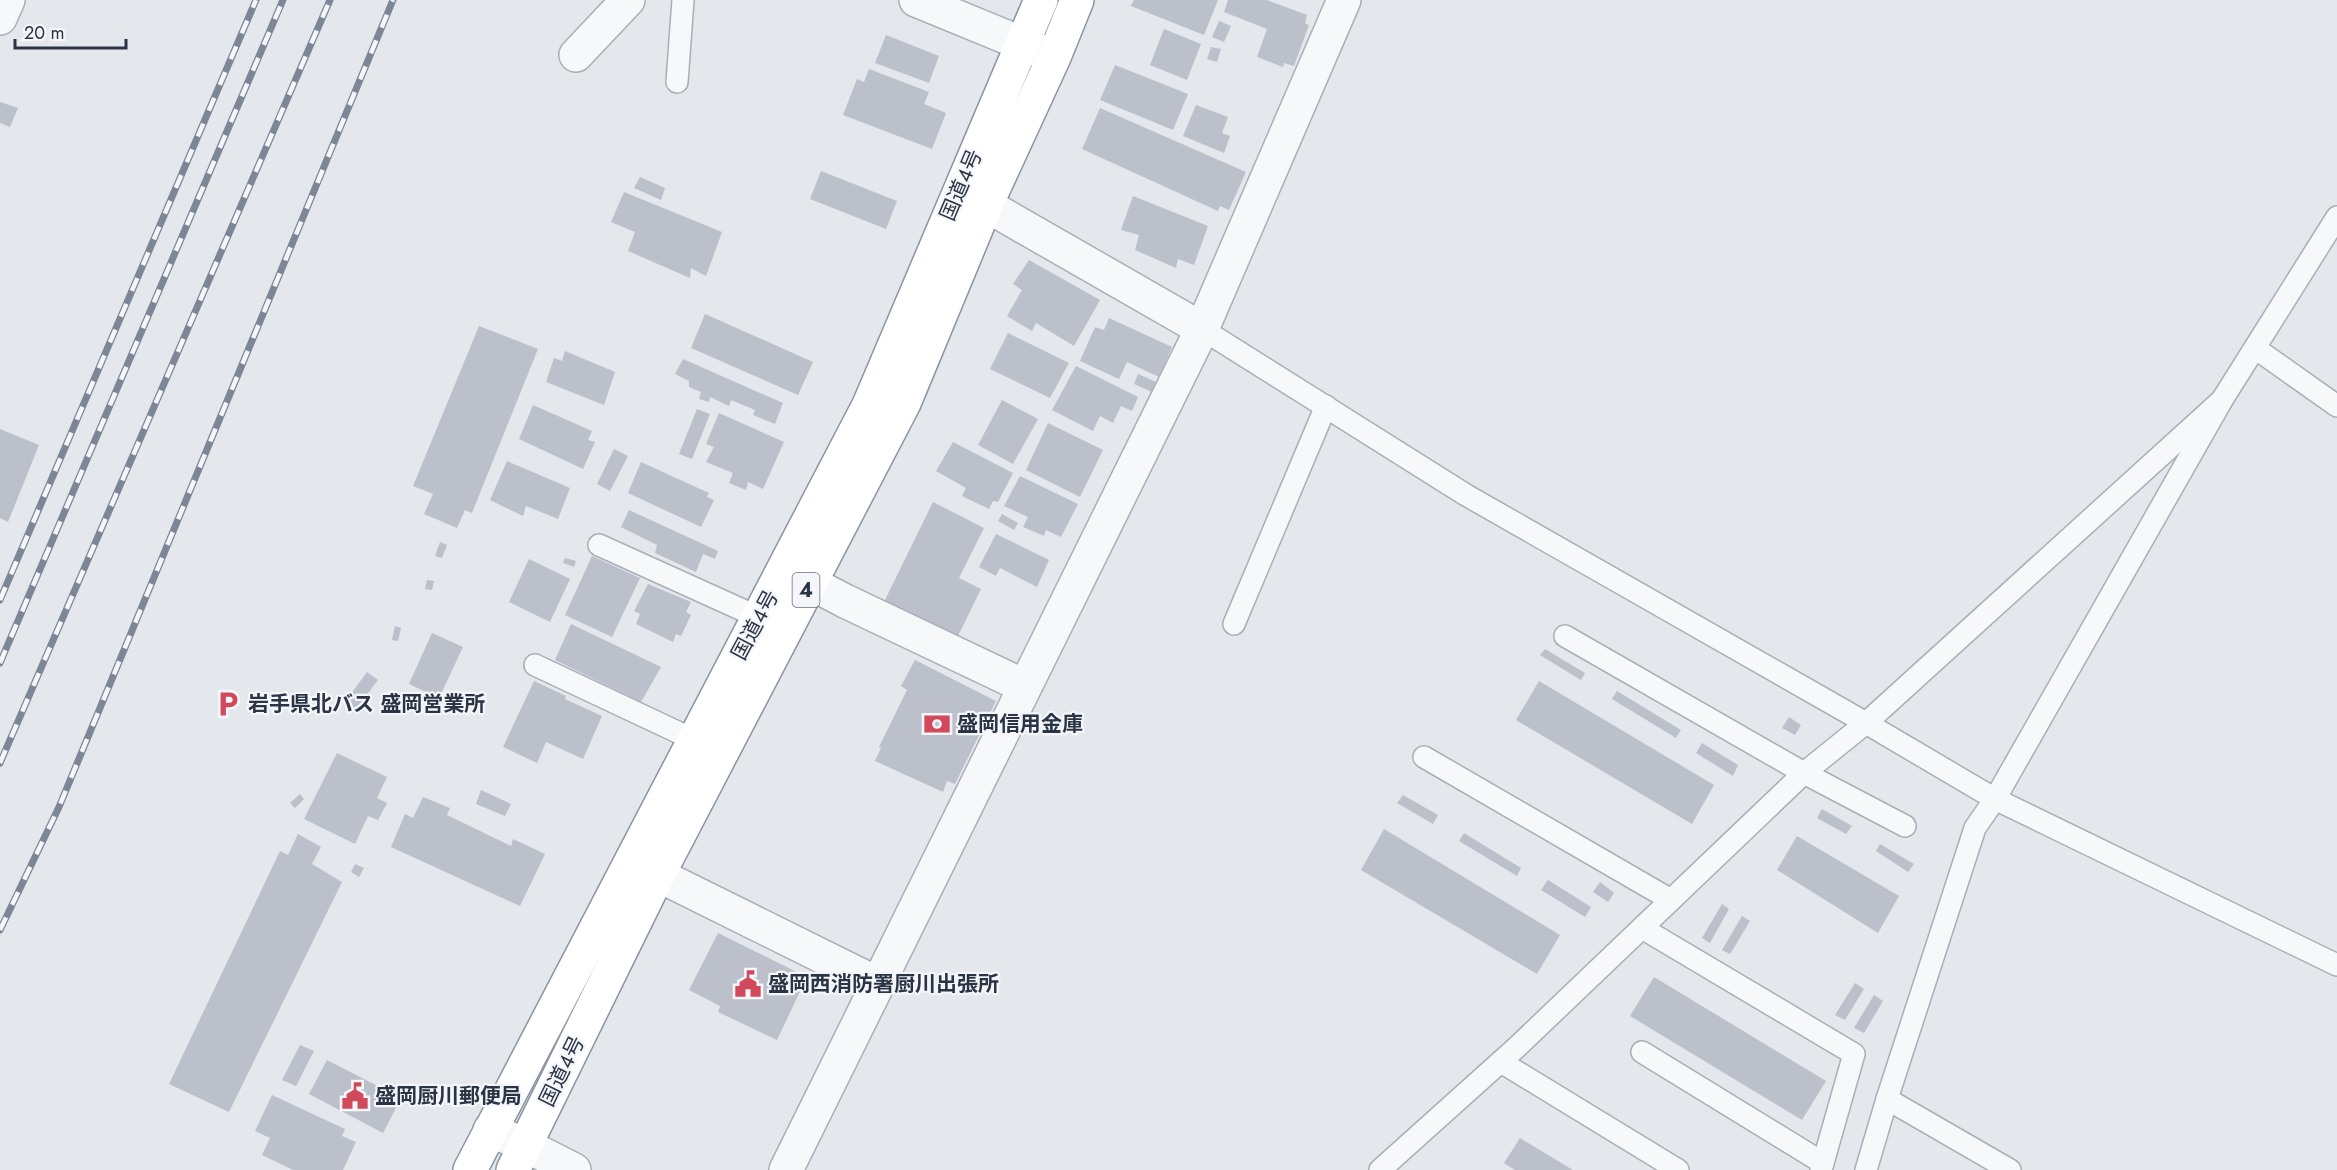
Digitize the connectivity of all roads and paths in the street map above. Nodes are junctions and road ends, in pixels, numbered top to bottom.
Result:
1 (8, 0) edge
2 (628, 0) edge
3 (683, 0) edge
4 (915, 0) edge
5 (1041, 0) edge
6 (1077, 0) edge
7 (1344, 0) edge
8 (0, 18) edge
9 (1023, 44) junction
10 (576, 55) dead end
11 (1054, 57) junction
12 (677, 82) dead end
13 (972, 199) junction
14 (2337, 217) edge
15 (1202, 329) junction
16 (2255, 348) junction
17 (2222, 400) junction
18 (1326, 406) junction
19 (2337, 406) edge
20 (599, 545) dead end
21 (797, 576) junction
22 (772, 624) junction
23 (1234, 624) dead end
24 (1565, 636) dead end
25 (535, 665) dead end
26 (1024, 686) junction
27 (1866, 723) junction
28 (708, 746) junction
29 (1424, 757) dead end
30 (1804, 773) junction
31 (1995, 799) junction
32 (1905, 826) dead end
33 (644, 868) junction
34 (1671, 900) junction
35 (1642, 928) junction
36 (2337, 965) edge
37 (878, 984) junction
38 (1642, 1052) dead end
39 (1501, 1062) junction
40 (1887, 1100) junction
41 (490, 1130) junction
42 (519, 1157) edge
43 (1822, 1166) edge
44 (470, 1170) edge
45 (574, 1170) edge
46 (786, 1170) edge
47 (1380, 1170) edge
48 (1677, 1170) edge
49 (1866, 1170) edge
50 (2010, 1170) edge

1 - 8 street
2 - 10 street
3 - 12 lane
4 - 9 street
5 - 9 highway, 国道4号 / 4
6 - 11 highway, 国道4号 / 4
7 - 15 street
9 - 11 street
9 - 13 highway, 国道4号 / 4
11 - 13 highway, 国道4号 / 4
13 - 15 street
13 - 21 highway, 国道4号 / 4
14 - 16 lane
15 - 18 lane
15 - 26 street
16 - 17 lane
16 - 19 lane
17 - 27 lane
17 - 31 lane
18 - 23 lane
18 - 27 lane
20 - 22 lane
21 - 22 highway, 国道4号 / 4
21 - 26 street
22 - 28 highway, 国道4号 / 4
24 - 30 lane
25 - 28 lane
26 - 37 street
27 - 30 lane
27 - 31 lane
28 - 33 highway, 国道4号 / 4
29 - 34 lane
30 - 32 lane
30 - 34 lane
31 - 36 lane
31 - 40 lane
33 - 37 street
33 - 41 highway, 国道4号 / 4
33 - 42 highway, 国道4号 / 4
34 - 35 lane
35 - 39 lane
35 - 43 lane
37 - 46 street
38 - 43 lane
39 - 47 lane
39 - 48 lane
40 - 49 lane
40 - 50 lane
41 - 42 street
41 - 44 highway, 国道4号 / 4
42 - 45 street

